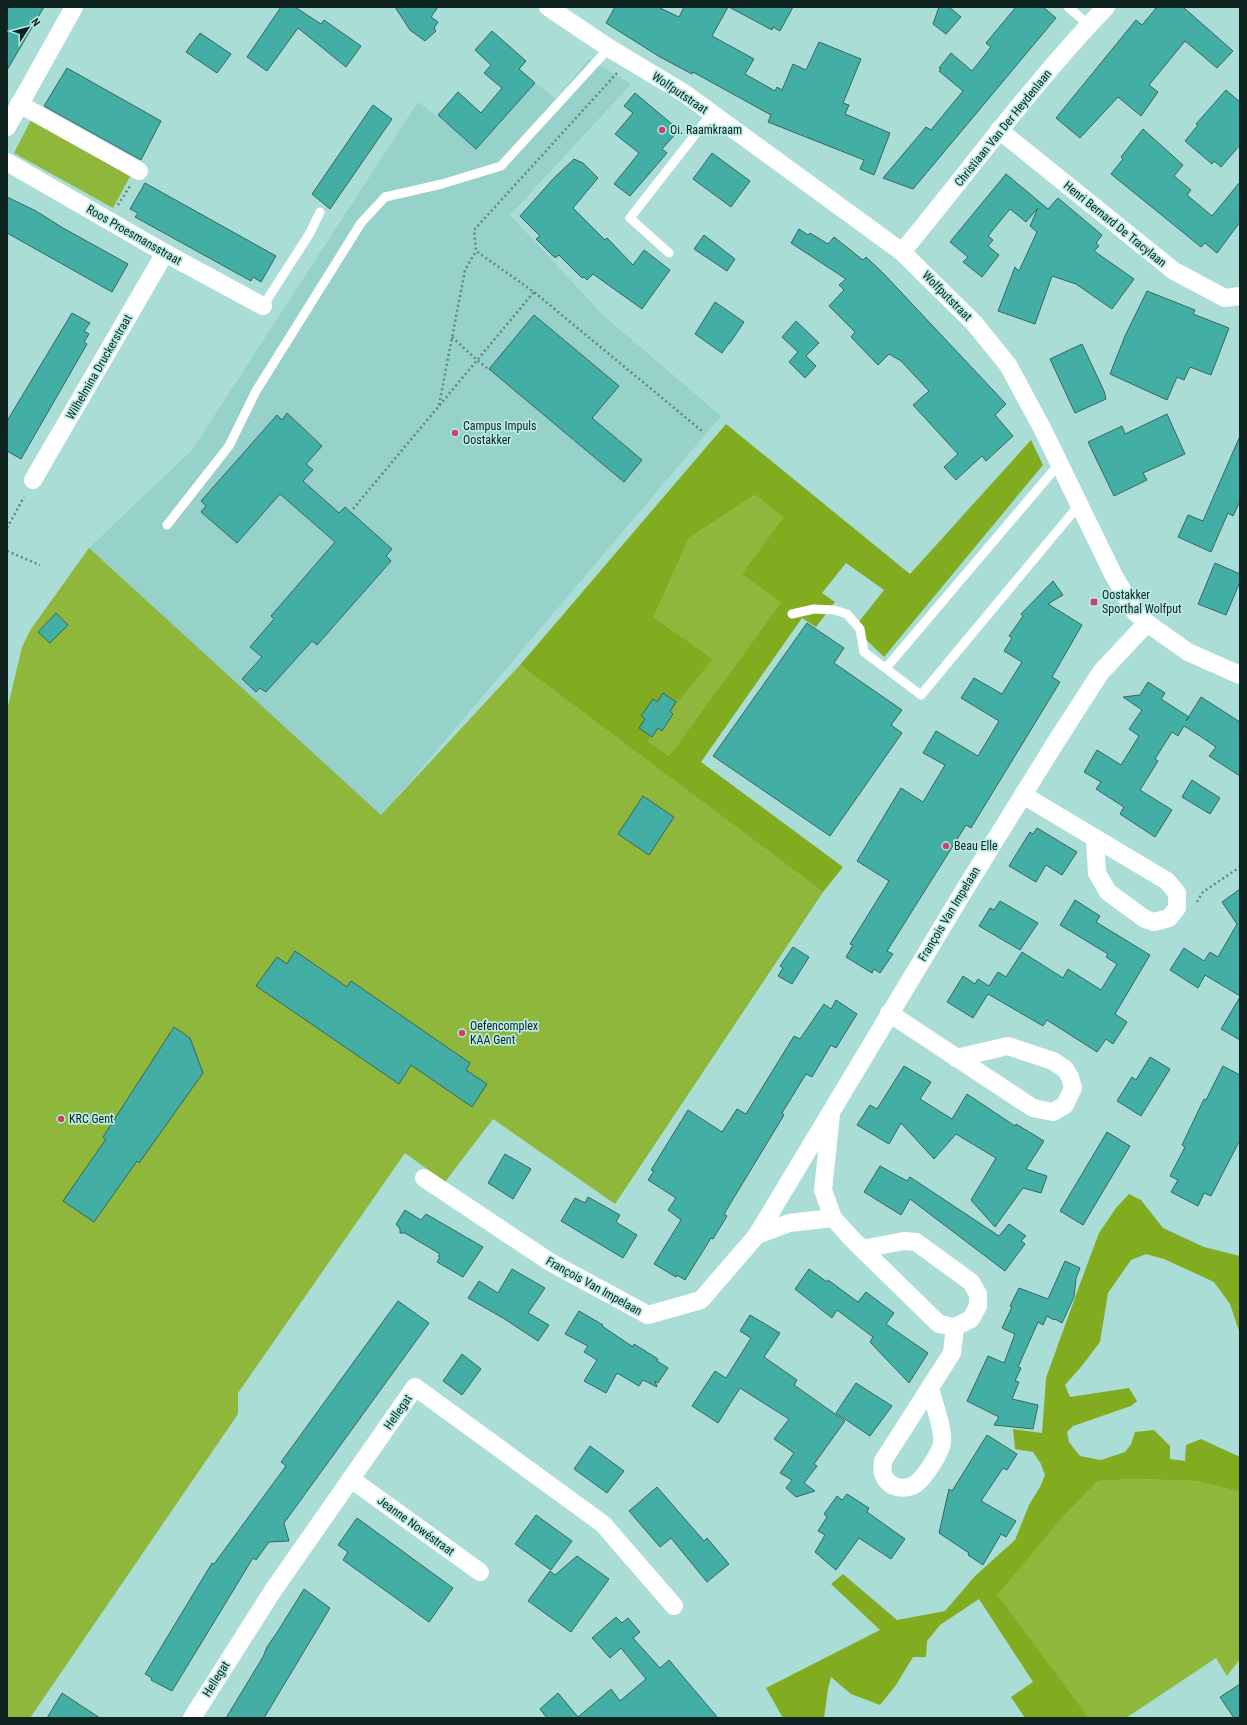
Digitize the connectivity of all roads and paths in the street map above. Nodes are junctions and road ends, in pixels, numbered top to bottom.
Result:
1 (74, 7) edge
2 (548, 7) edge
3 (1068, 7) edge
4 (1106, 7) edge
5 (1089, 25) junction
6 (609, 48) junction
7 (629, 60) junction
8 (712, 113) junction
9 (12, 114) edge
10 (999, 130) junction
11 (7, 162) edge
12 (138, 171) joint
13 (320, 212) dead end
14 (108, 221) junction
15 (476, 251) junction
16 (902, 252) junction
17 (669, 253) dead end
18 (165, 254) junction
19 (534, 292) junction
20 (1240, 296) edge
21 (263, 306) joint
22 (452, 337) junction
23 (478, 361) junction
24 (487, 368) dead end
25 (438, 407) junction
26 (702, 431) dead end
27 (1059, 464) junction
28 (33, 480) joint
29 (1079, 505) junction
30 (353, 509) dead end
31 (167, 525) dead end
32 (7, 528) edge
33 (7, 551) edge
34 (40, 565) dead end
35 (792, 614) dead end
36 (1147, 623) junction
37 (886, 668) junction
38 (1240, 675) edge
39 (1023, 795) junction
40 (1095, 839) junction
41 (1240, 867) edge
42 (1177, 908) junction
43 (889, 1014) junction
44 (956, 1058) junction
45 (832, 1110) junction
46 (424, 1178) dead end
47 (833, 1218) junction
48 (757, 1235) junction
49 (862, 1248) junction
50 (955, 1327) junction
51 (930, 1388) junction
52 (351, 1479) junction
53 (480, 1572) dead end
54 (674, 1606) dead end
55 (192, 1718) edge

1 - 9 street
2 - 6 street, Wolfputstraat
3 - 5 lane
4 - 5 street, Christiaan Van Der Heydenlaan
5 - 10 street, Christiaan Van Der Heydenlaan
6 - 7 street, Wolfputstraat
6 - 31 lane
7 - 8 street, Wolfputstraat
7 - 15 path
8 - 16 street, Wolfputstraat
8 - 17 lane
9 - 12 street
10 - 16 street, Christiaan Van Der Heydenlaan
10 - 20 street, Henri Bernard De Tracylaan
11 - 14 street, Roos Proesmansstraat
12 - 14 path
13 - 21 lane
14 - 18 street, Roos Proesmansstraat
15 - 19 path
15 - 22 path
16 - 27 street, Wolfputstraat
18 - 21 street, Roos Proesmansstraat
18 - 28 street, Wilhelmina Druckerstraat
19 - 23 path
19 - 26 path
22 - 23 path
22 - 25 path
23 - 24 path
23 - 25 path
25 - 30 path
27 - 29 street, Wolfputstraat
27 - 37 lane
28 - 32 path
29 - 36 street, Wolfputstraat
29 - 37 lane
33 - 34 path
35 - 37 lane
36 - 38 street, Wolfputstraat
36 - 39 street, François Van Impelaan
39 - 40 street
39 - 43 street, François Van Impelaan
40 - 42 street
40 - 42 street
41 - 42 path
43 - 44 street
43 - 45 street, François Van Impelaan
44 - 44 street
45 - 47 street, François Van Impelaan
45 - 48 street, François Van Impelaan
46 - 48 street, François Van Impelaan
47 - 48 street, François Van Impelaan
47 - 49 street, François Van Impelaan
49 - 50 street, François Van Impelaan
49 - 50 street
50 - 51 street
51 - 51 street
52 - 53 street, Jeanne Nowéstraat
52 - 54 street, Hellegat
52 - 55 street, Hellegat

